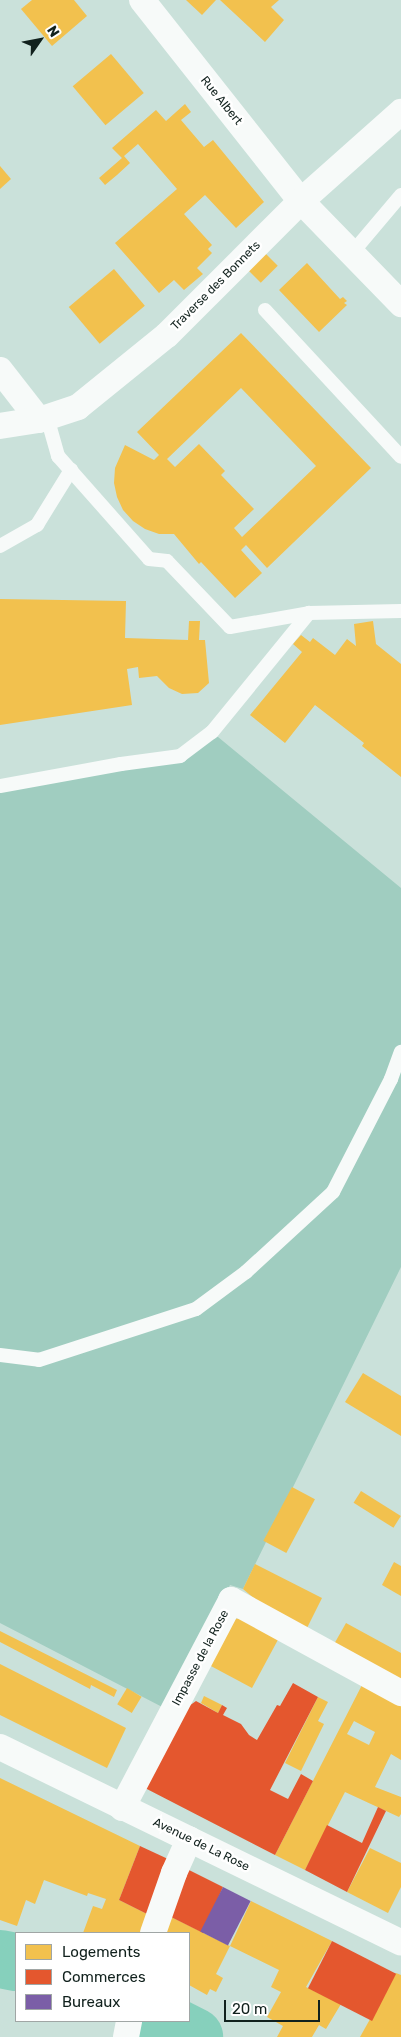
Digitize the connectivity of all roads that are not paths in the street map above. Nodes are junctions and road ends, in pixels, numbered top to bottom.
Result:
1 (142, 0) edge
2 (401, 112) edge
3 (401, 195) edge
4 (301, 201) junction
5 (352, 253) junction
6 (401, 304) edge
7 (266, 310) dead end
8 (0, 370) edge
9 (43, 419) junction
10 (0, 426) edge
11 (401, 457) edge
12 (71, 470) junction
13 (0, 546) edge
14 (401, 611) edge
15 (309, 613) junction
16 (0, 786) edge
17 (401, 1052) edge
18 (0, 1355) edge
19 (401, 1692) edge
20 (0, 1747) edge
21 (122, 1808) junction
22 (189, 1839) junction
23 (153, 1932) edge
24 (401, 1943) edge

1 - 4 street, Rue Albert
2 - 4 street, Traverse des Bonnets
3 - 5 lane
4 - 5 street
4 - 9 street, Traverse des Bonnets
5 - 6 street
7 - 11 lane
8 - 9 street
9 - 10 street, Traverse des Bonnets
9 - 12 lane
12 - 13 lane
12 - 15 lane
14 - 15 lane
15 - 16 lane
17 - 18 lane
19 - 21 street, Impasse de la Rose
20 - 21 street, Avenue de La Rose
21 - 22 street, Avenue de La Rose
22 - 23 street
22 - 24 street, Avenue de La Rose

